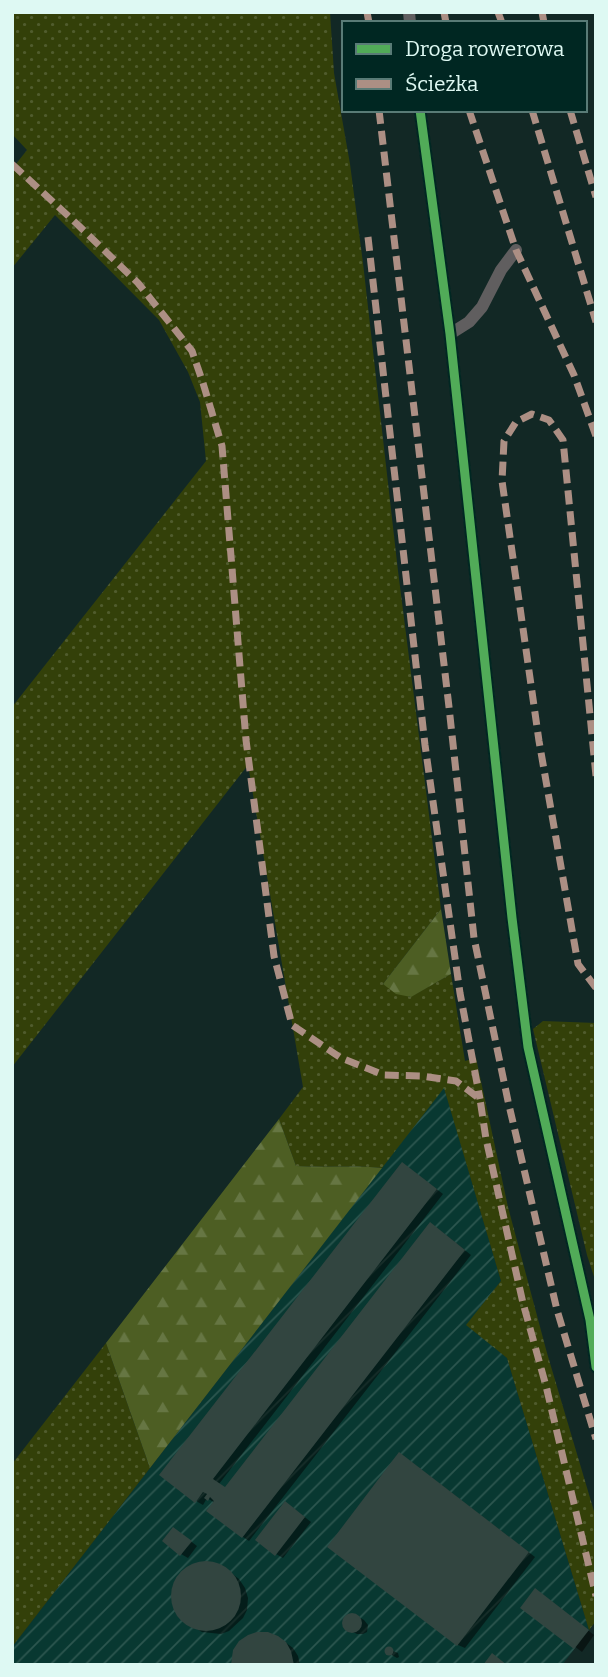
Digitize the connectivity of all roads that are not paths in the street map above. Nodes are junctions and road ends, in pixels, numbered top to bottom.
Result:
1 (420, 112) edge
2 (516, 250) dead end
3 (450, 334) junction
4 (596, 1367) edge

1 - 3 lane
2 - 3 lane
3 - 4 lane

